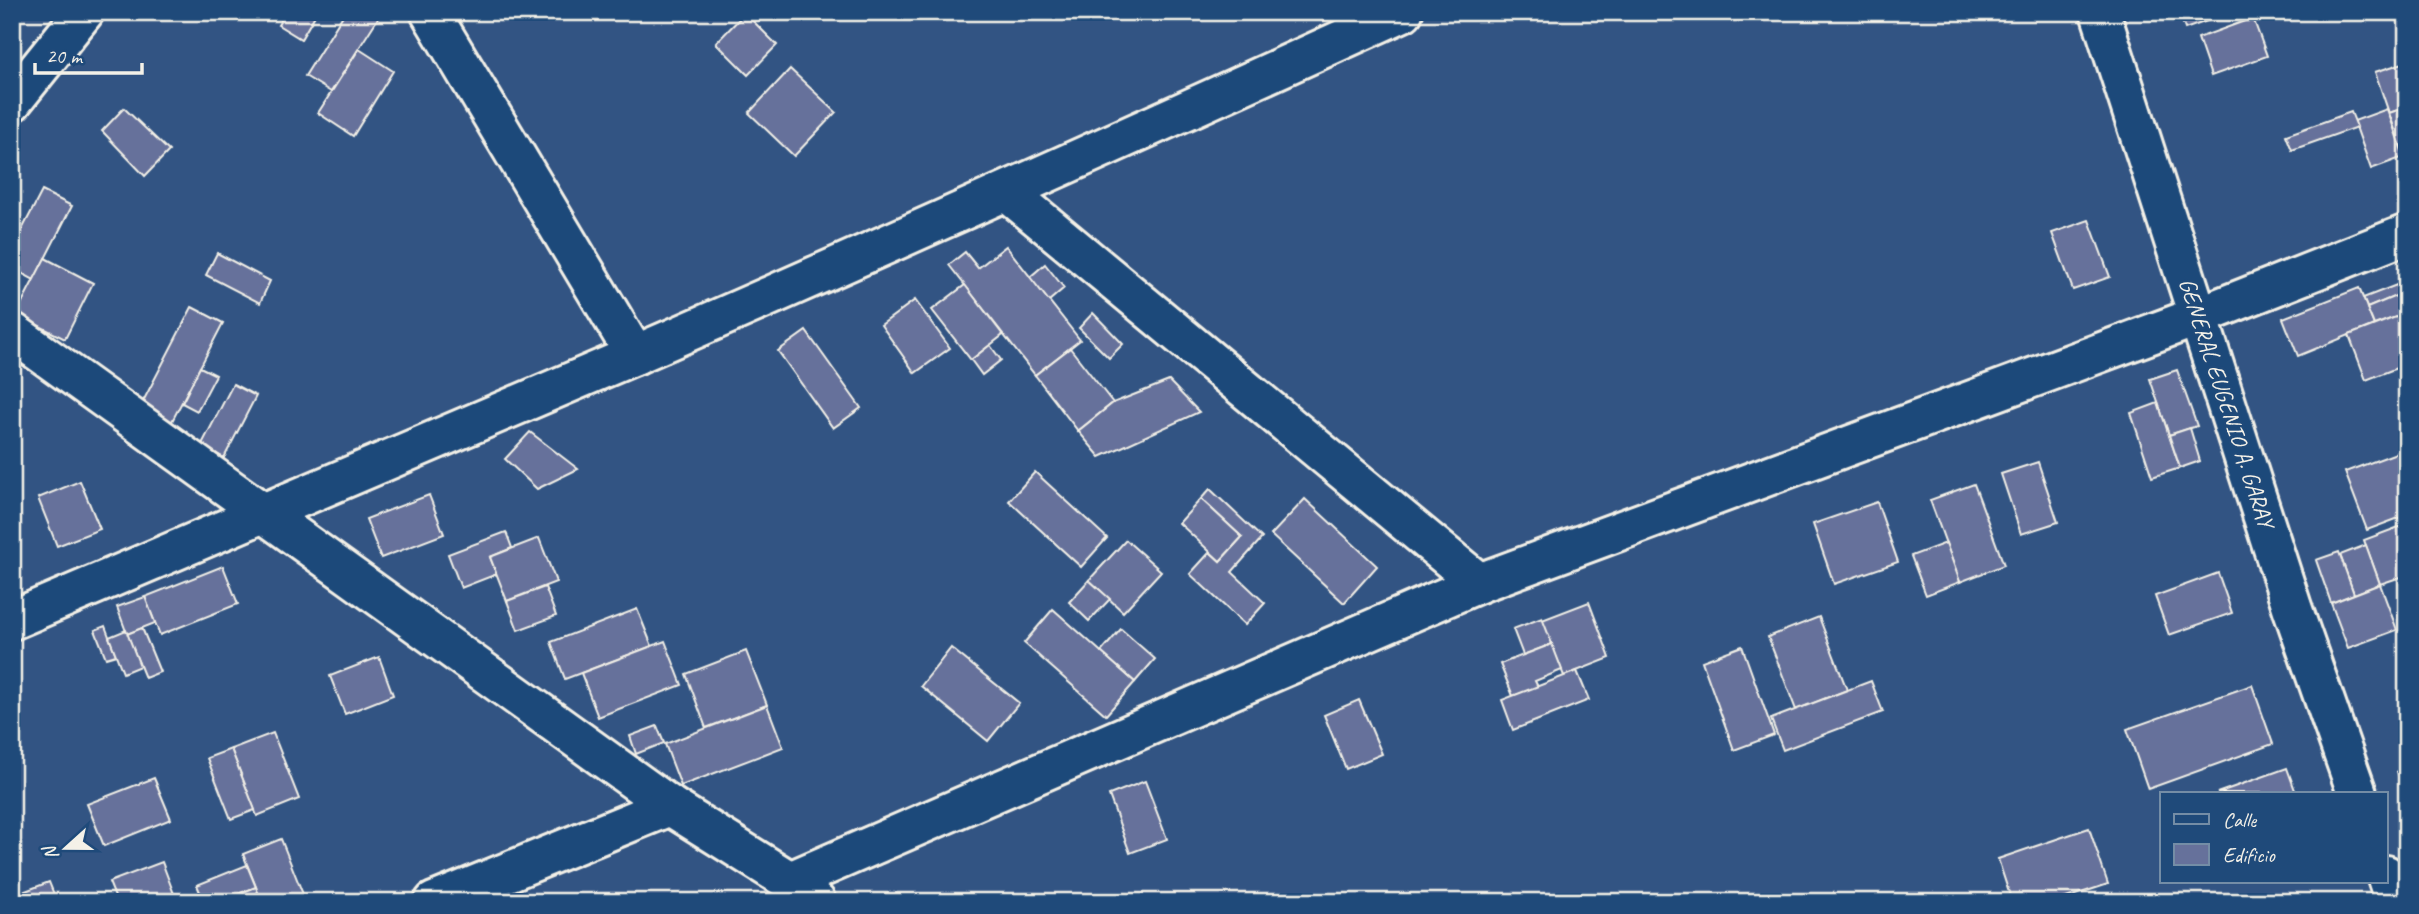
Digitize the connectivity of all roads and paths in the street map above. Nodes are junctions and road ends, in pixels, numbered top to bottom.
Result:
1 (84, 12) edge
2 (430, 12) edge
3 (1403, 12) edge
4 (2100, 12) edge
5 (12, 102) edge
6 (1007, 192) junction
7 (2407, 234) edge
8 (2199, 316) junction
9 (12, 332) edge
10 (635, 355) junction
11 (263, 511) junction
12 (1479, 583) junction
13 (12, 620) edge
14 (2357, 792) edge
15 (670, 806) junction
16 (2388, 881) edge
17 (507, 889) edge
18 (803, 892) edge
19 (434, 902) edge
20 (2395, 902) edge

1 - 5 street
2 - 10 street
3 - 6 street
4 - 8 street, GENERAL EUGENIO A. GARAY
6 - 10 street
6 - 12 street
7 - 8 street
8 - 12 street
8 - 14 street, GENERAL EUGENIO A. GARAY
9 - 11 street
10 - 11 street
11 - 13 street
11 - 15 street
12 - 18 street
15 - 17 street
15 - 18 street
16 - 20 street
17 - 19 street

